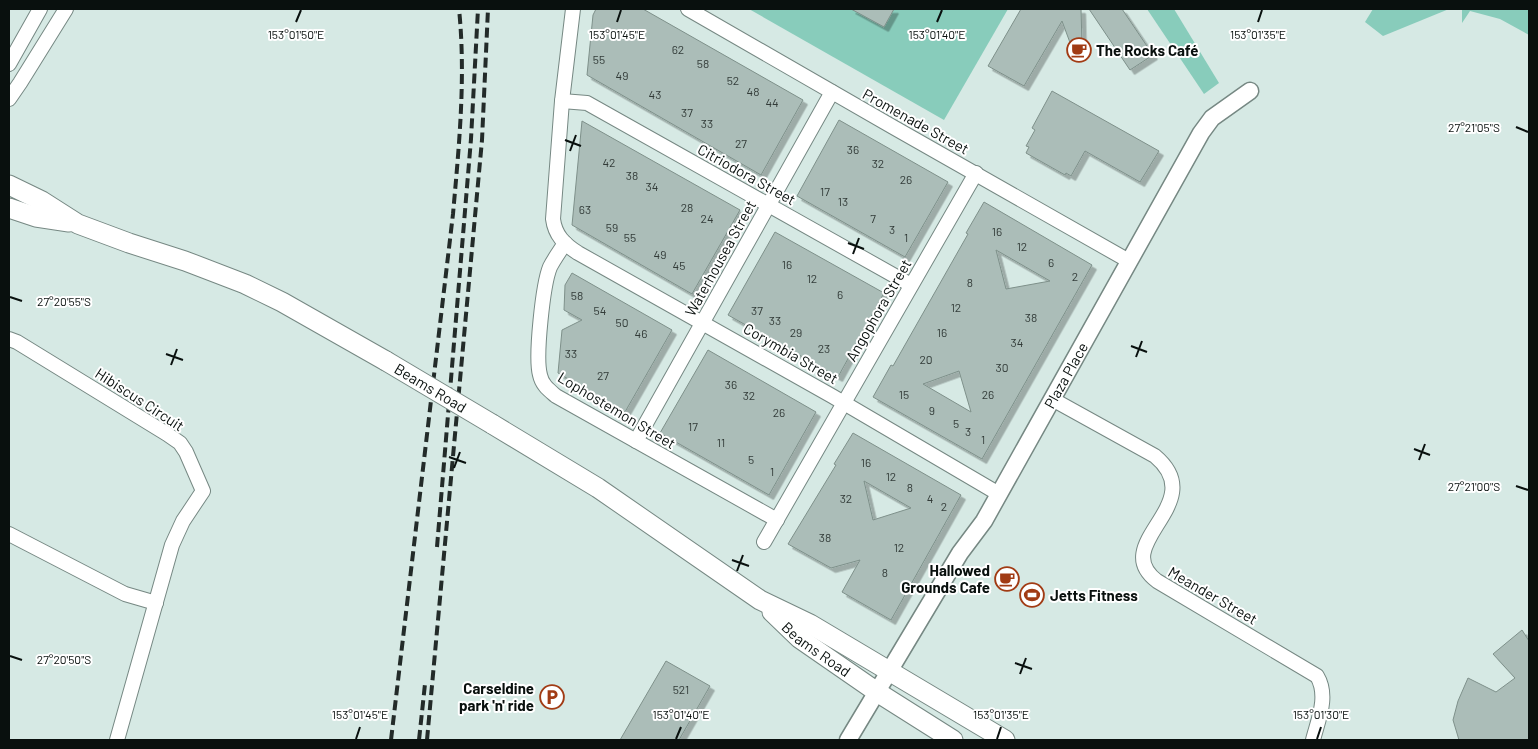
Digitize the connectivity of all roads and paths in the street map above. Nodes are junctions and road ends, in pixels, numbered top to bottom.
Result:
1 (40, 9) edge
2 (66, 9) edge
3 (573, 9) edge
4 (688, 9) edge
5 (9, 64) edge
6 (1250, 91) dead end
7 (832, 92) junction
8 (9, 99) edge
9 (562, 101) junction
10 (976, 173) junction
11 (9, 185) edge
12 (769, 204) junction
13 (9, 208) edge
14 (78, 224) junction
15 (565, 244) junction
16 (1129, 260) junction
17 (911, 286) junction
18 (702, 322) junction
19 (9, 339) edge
20 (1052, 399) junction
21 (844, 403) junction
22 (636, 441) junction
23 (999, 494) junction
24 (777, 520) junction
25 (9, 534) edge
26 (764, 542) dead end
27 (760, 600) junction
28 (156, 603) junction
29 (890, 670) junction
30 (876, 692) junction
31 (118, 740) edge
32 (848, 740) edge
33 (953, 740) edge
34 (1005, 740) edge
35 (1313, 740) edge

1 - 5 street
2 - 8 street
3 - 9 street
4 - 7 street, Promenade Street
6 - 16 street, Plaza Place
7 - 10 street, Promenade Street
7 - 12 street, Waterhousea Street
9 - 12 street, Citriodora Street
9 - 15 street
10 - 16 street, Promenade Street
10 - 17 street, Angophora Street
11 - 14 main road, Beams Road
12 - 17 street, Citriodora Street
12 - 18 street, Waterhousea Street
13 - 14 main road, Beams Road
14 - 27 main road, Beams Road, bridge
15 - 18 street, Corymbia Street
15 - 22 street, Lophostemon Street
16 - 20 street, Plaza Place
17 - 21 street, Angophora Street
18 - 21 street, Corymbia Street
18 - 22 street, Waterhousea Street
19 - 28 street, Hibiscus Circuit
20 - 23 street, Plaza Place
20 - 35 street, Meander Street
21 - 23 street, Corymbia Street
21 - 24 street, Angophora Street
22 - 24 street, Lophostemon Street
23 - 29 street, Plaza Place
24 - 26 street, Angophora Street
25 - 28 street
27 - 29 main road, Beams Road
27 - 30 main road, Beams Road
28 - 31 street, Hibiscus Circuit
29 - 30 street
29 - 34 main road, Beams Road
30 - 32 street
30 - 33 main road, Beams Road

